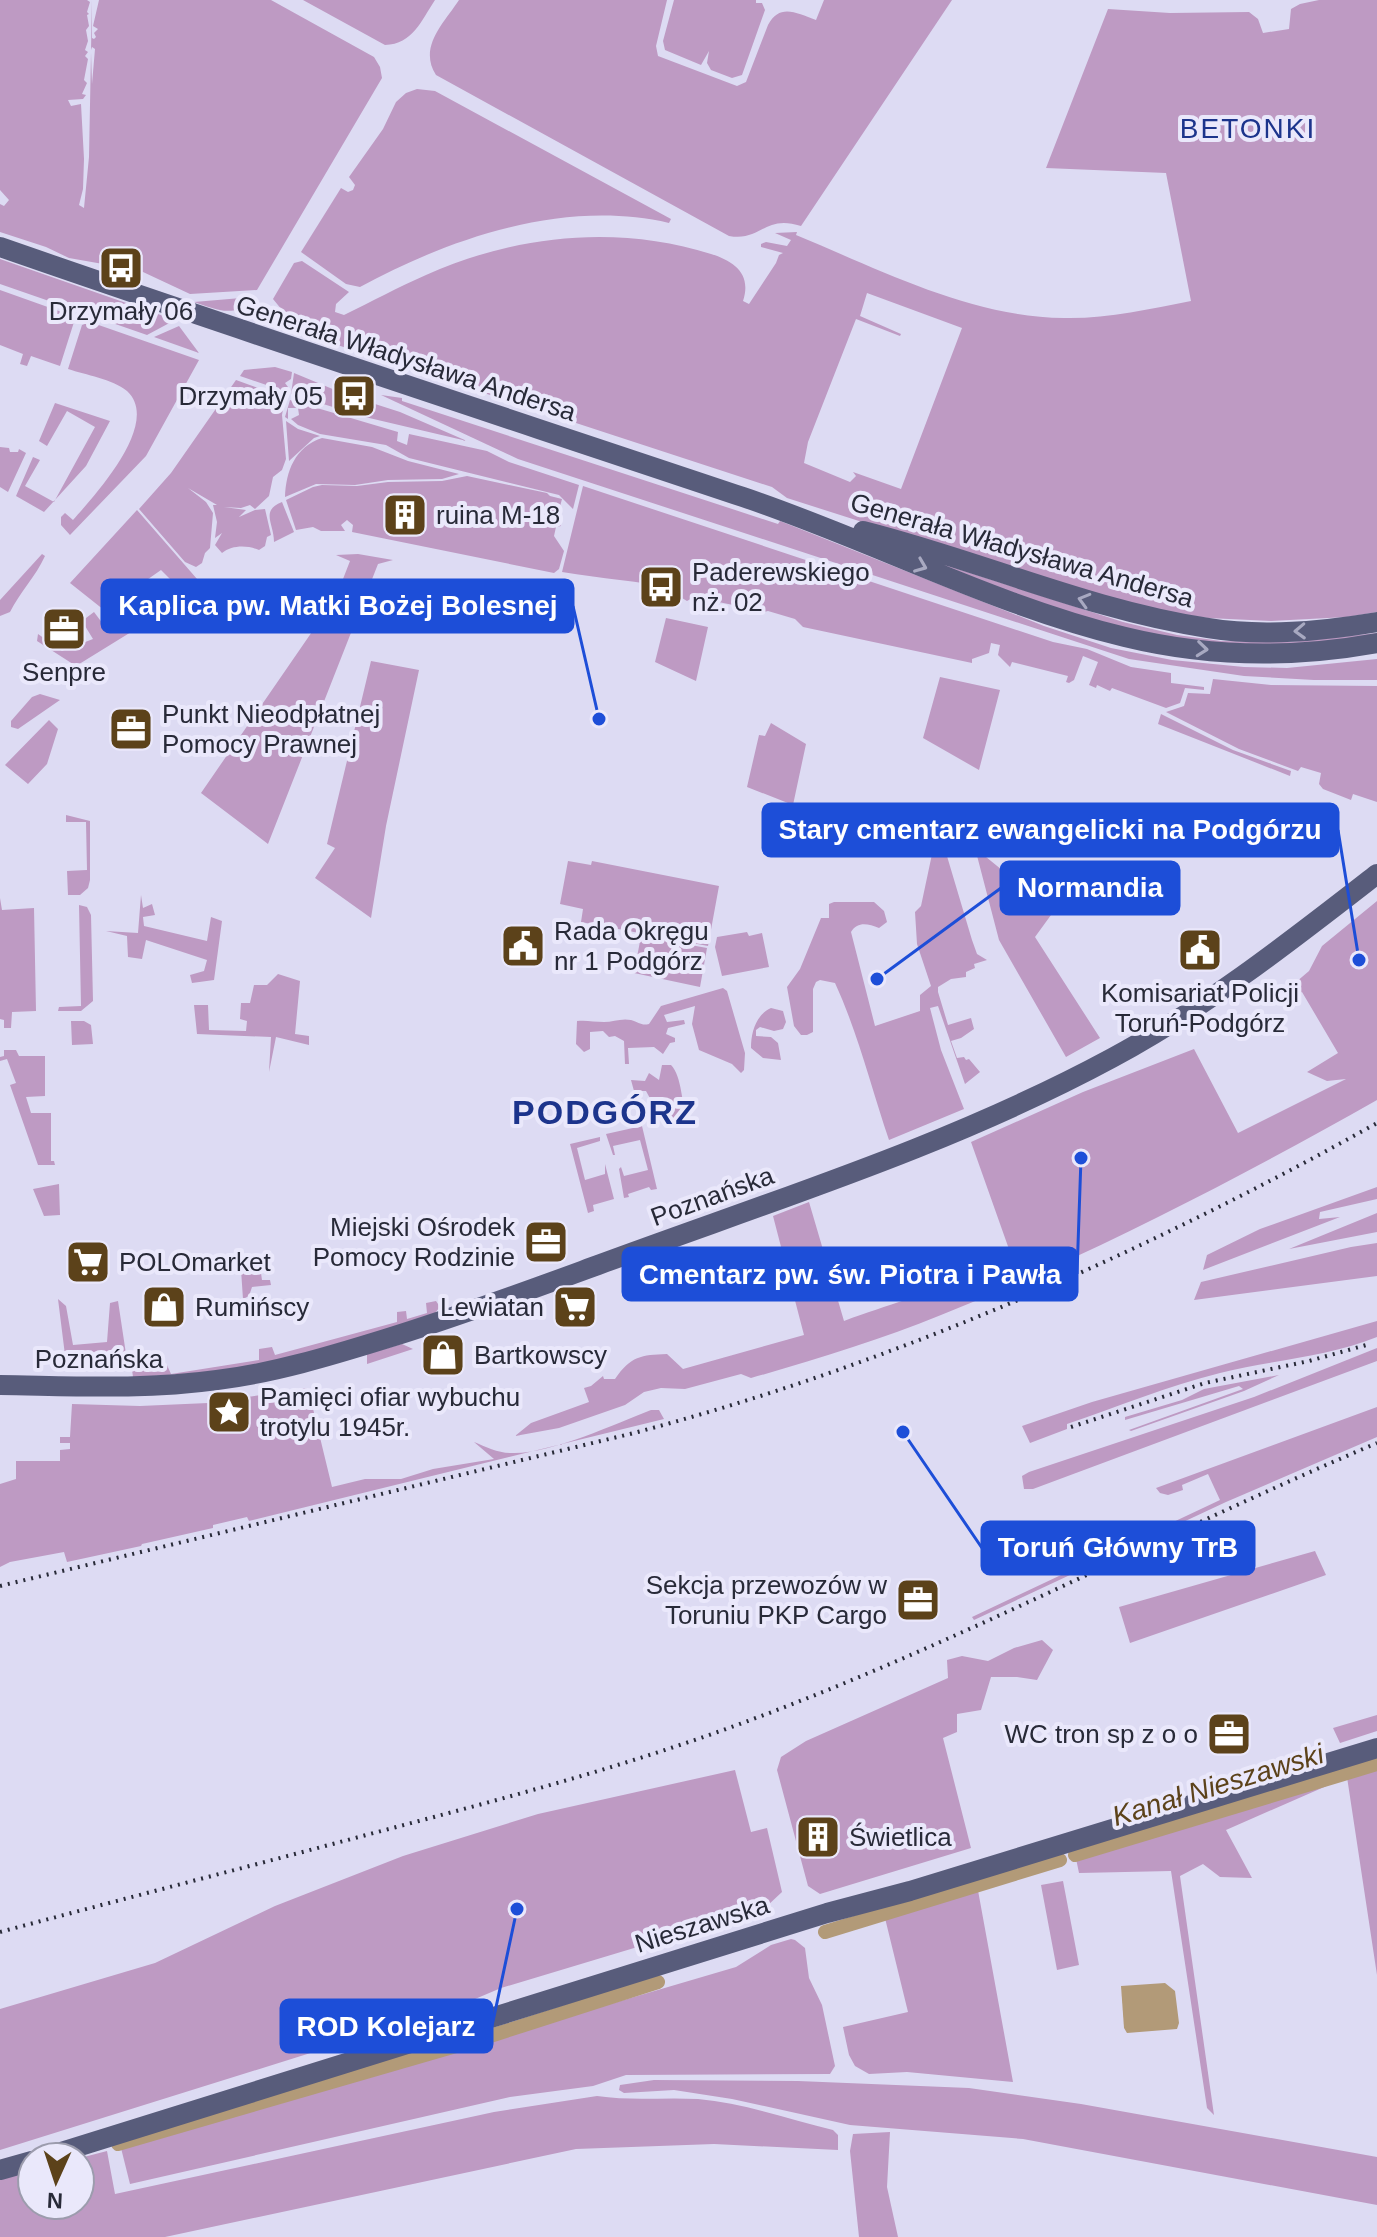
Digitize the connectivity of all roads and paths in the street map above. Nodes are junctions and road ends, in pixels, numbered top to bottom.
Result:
1 (0, 247) edge
2 (797, 515) junction
3 (1377, 622) edge
4 (1377, 643) edge
5 (1340, 649) junction
6 (1377, 652) edge
7 (1377, 874) edge
8 (0, 1385) edge
9 (1377, 1748) edge
10 (96, 2141) edge

1 - 2 main road, Generała Władysława Andersa
3 -> 2 main road, Generała Władysława Andersa
2 -> 5 main road, Generała Władysława Andersa
4 - 5 main road, Generała Władysława Andersa
5 - 6 main road, Generała Władysława Andersa
7 - 8 main road, Poznańska
9 - 10 main road, Nieszawska

